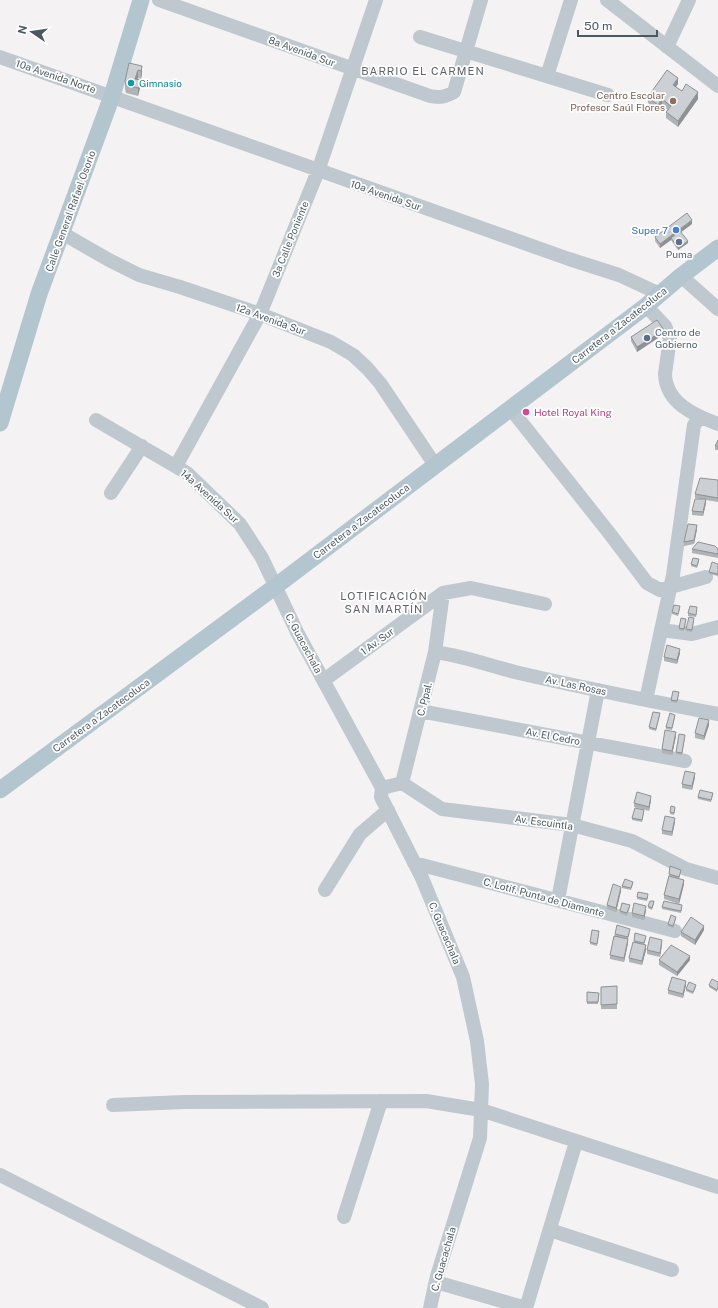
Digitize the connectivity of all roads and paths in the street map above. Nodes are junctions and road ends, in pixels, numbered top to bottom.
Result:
1 (141, 0) edge
2 (159, 0) edge
3 (376, 0) edge
4 (481, 0) edge
5 (571, 0) edge
6 (607, 0) edge
7 (690, 0) edge
8 (420, 37) dead end
9 (668, 47) junction
10 (465, 51) junction
11 (0, 57) edge
12 (352, 69) junction
13 (547, 76) junction
14 (718, 86) edge
15 (608, 95) dead end
16 (112, 96) junction
17 (318, 171) junction
18 (62, 232) junction
19 (718, 248) edge
20 (681, 276) junction
21 (660, 294) junction
22 (646, 306) junction
23 (718, 308) edge
24 (260, 314) junction
25 (510, 408) junction
26 (1, 412) edge
27 (700, 418) junction
28 (96, 420) dead end
29 (718, 424) edge
30 (142, 446) junction
31 (435, 465) junction
32 (176, 466) junction
33 (111, 493) dead end
34 (706, 577) dead end
35 (276, 586) junction
36 (670, 587) junction
37 (443, 592) junction
38 (545, 604) dead end
39 (718, 627) edge
40 (661, 630) junction
41 (435, 652) junction
42 (324, 680) junction
43 (598, 690) junction
44 (646, 700) junction
45 (420, 711) junction
46 (718, 714) edge
47 (588, 743) junction
48 (685, 761) dead end
49 (402, 783) junction
50 (382, 788) junction
51 (0, 790) edge
52 (388, 810) junction
53 (572, 825) junction
54 (414, 863) junction
55 (718, 878) edge
56 (326, 890) dead end
57 (558, 900) junction
58 (675, 931) dead end
59 (381, 1101) junction
60 (113, 1105) dead end
61 (481, 1110) junction
62 (576, 1142) junction
63 (0, 1176) edge
64 (718, 1187) edge
65 (344, 1217) dead end
66 (550, 1230) junction
67 (672, 1270) dead end
68 (436, 1282) junction
69 (262, 1308) edge
70 (430, 1308) edge
71 (526, 1308) edge

1 - 16 main road, Calle General Rafael Osorio
2 - 12 street, 8a Avenida Sur
3 - 12 street, 3a Calle Poniente
4 - 10 street
5 - 13 street
6 - 9 street
7 - 9 street
8 - 10 street
9 - 14 street
10 - 12 street, 8a Avenida Sur
10 - 13 street
11 - 16 street, 10a Avenida Norte
12 - 17 street, 3a Calle Poniente
13 - 15 street
16 - 17 street, 10a Avenida Sur
16 - 18 main road, Calle General Rafael Osorio
17 - 21 street, 10a Avenida Sur
17 - 24 street, 3a Calle Poniente
18 - 24 street, 12a Avenida Sur
18 - 26 main road, Calle General Rafael Osorio
19 - 20 main road, Carretera a Zacatecoluca
20 - 21 main road, Carretera a Zacatecoluca
20 - 23 street
21 - 22 main road, Carretera a Zacatecoluca
22 - 25 main road, Carretera a Zacatecoluca
22 - 27 street
24 - 31 street, 12a Avenida Sur
24 - 32 street, 3a Calle Poniente
25 - 31 main road, Carretera a Zacatecoluca
25 - 36 street
27 - 29 street
27 - 36 street
28 - 30 street, 14a Avenida Sur
30 - 32 street, 14a Avenida Sur
30 - 33 street
31 - 35 main road, Carretera a Zacatecoluca
32 - 35 street, 14a Avenida Sur
34 - 36 street
35 - 42 street, C. Guacachala
35 - 51 main road, Carretera a Zacatecoluca
36 - 40 street
37 - 38 street, 1 Av. Sur
37 - 41 street, C. Ppal.
37 - 42 street, 1 Av. Sur
39 - 40 street
40 - 44 street
41 - 43 street, Av. Las Rosas
41 - 45 street, C. Ppal.
42 - 50 street, C. Guacachala
43 - 44 street, Av. Las Rosas
43 - 47 street
44 - 46 street, Av. Las Rosas
45 - 47 street, Av. El Cedro
45 - 49 street, C. Ppal.
47 - 48 street, Av. El Cedro
47 - 53 street
49 - 50 street
49 - 53 street, Av. Escuintla
50 - 52 street, C. Guacachala
52 - 54 street, C. Guacachala
52 - 56 street
53 - 55 street, Av. Escuintla
53 - 57 street
54 - 57 street, C. Lotif. Punta de Diamante
54 - 61 street, C. Guacachala
57 - 58 street, C. Lotif. Punta de Diamante
59 - 60 street
59 - 61 street
59 - 65 street
61 - 62 street
61 - 68 street, C. Guacachala
62 - 64 street
62 - 66 street
63 - 69 street
66 - 67 street
66 - 71 street
68 - 70 street, C. Guacachala
68 - 71 street

